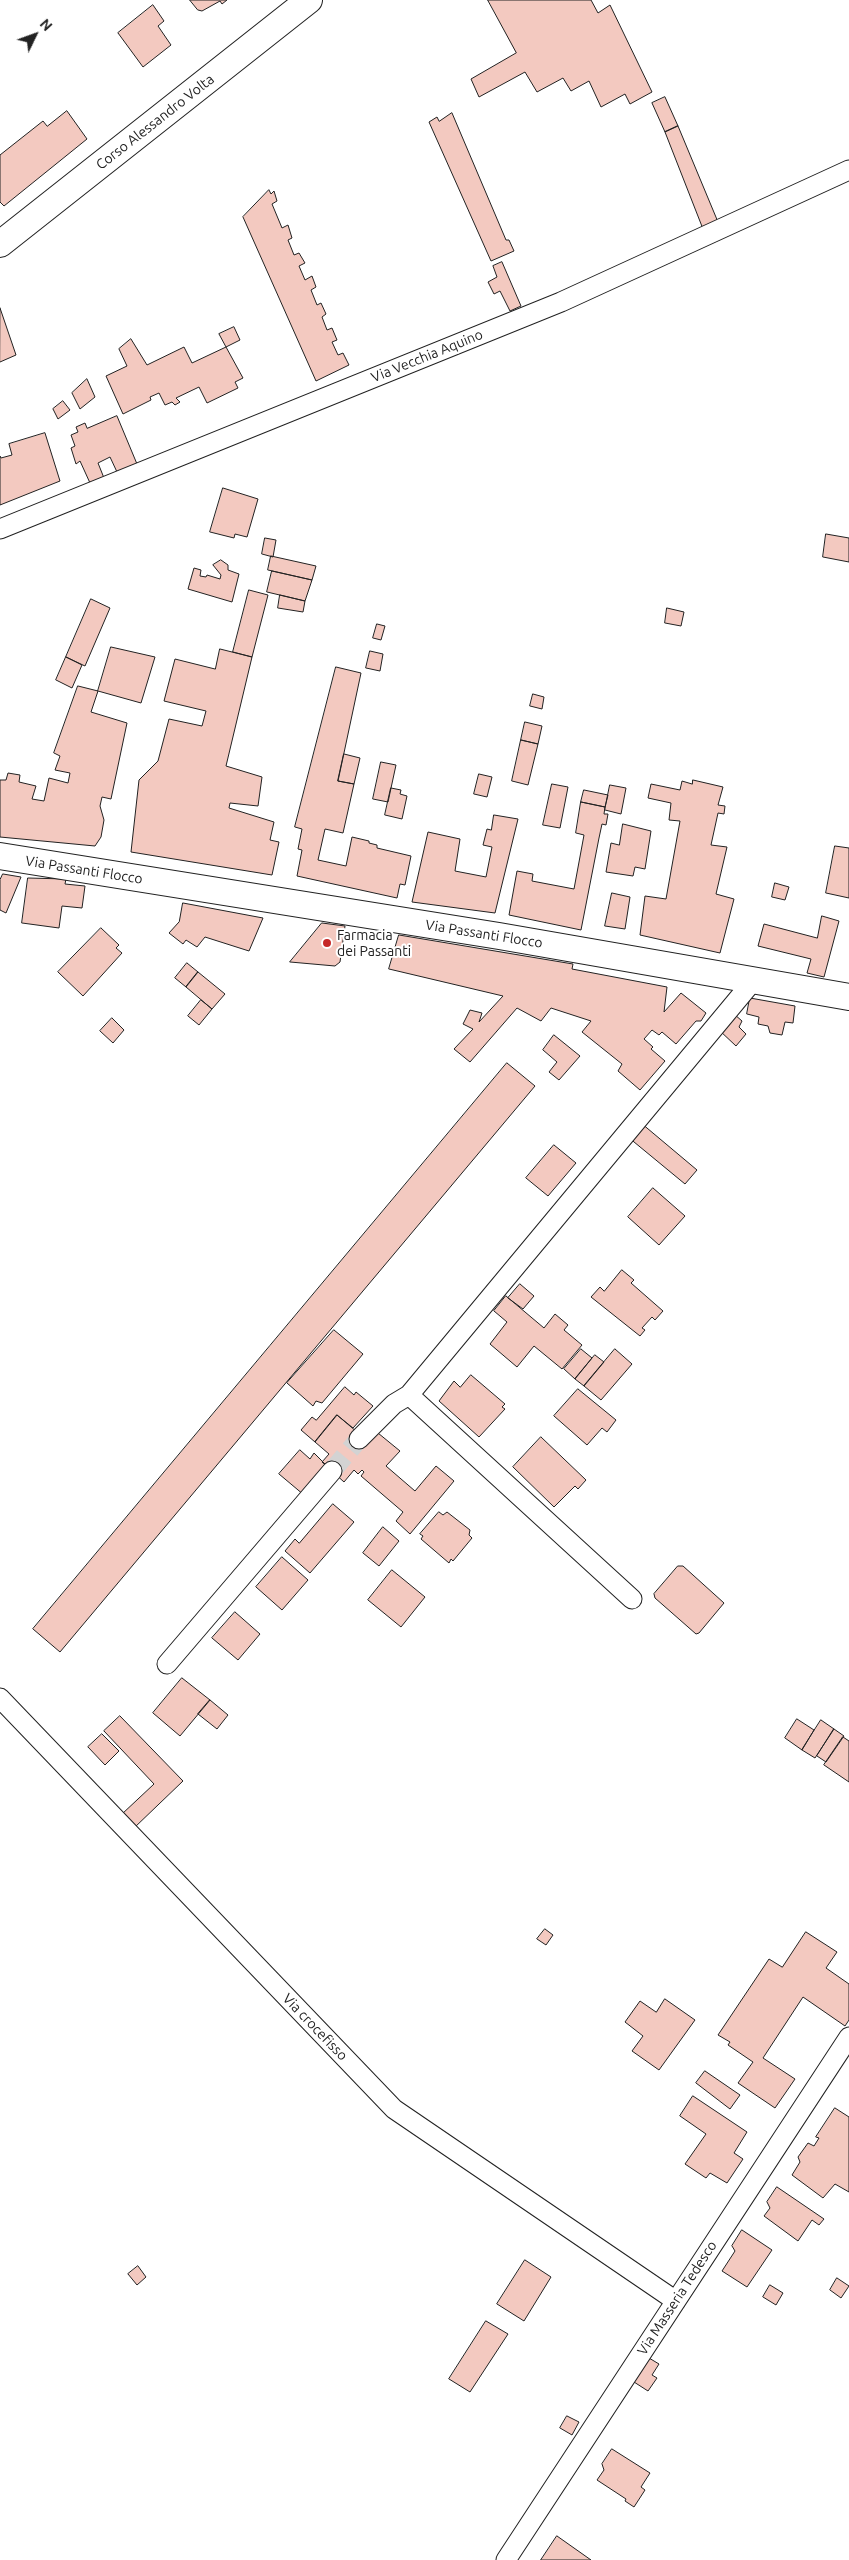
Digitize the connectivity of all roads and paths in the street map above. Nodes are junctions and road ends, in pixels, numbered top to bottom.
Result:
1 (309, 0) edge
2 (849, 170) edge
3 (0, 244) edge
4 (0, 529) edge
5 (0, 856) edge
6 (752, 980) junction
7 (849, 997) edge
8 (409, 1395) junction
9 (359, 1439) tunnel mouth
10 (332, 1471) tunnel mouth
11 (632, 1599) dead end
12 (167, 1664) dead end
13 (0, 1698) edge
14 (849, 2037) edge
15 (676, 2301) junction
16 (506, 2560) edge

1 - 3 main road, Corso Alessandro Volta
2 - 4 street, Via Vecchia Aquino
5 - 6 main road, Via Passanti Flocco
6 - 7 main road, Via Passanti Flocco
6 - 8 street
8 - 9 street
8 - 11 street
10 - 12 street
13 - 15 street, Via crocefisso
14 - 15 street, Via Masseria Tedesco
15 - 16 street, Via Masseria Tedesco

